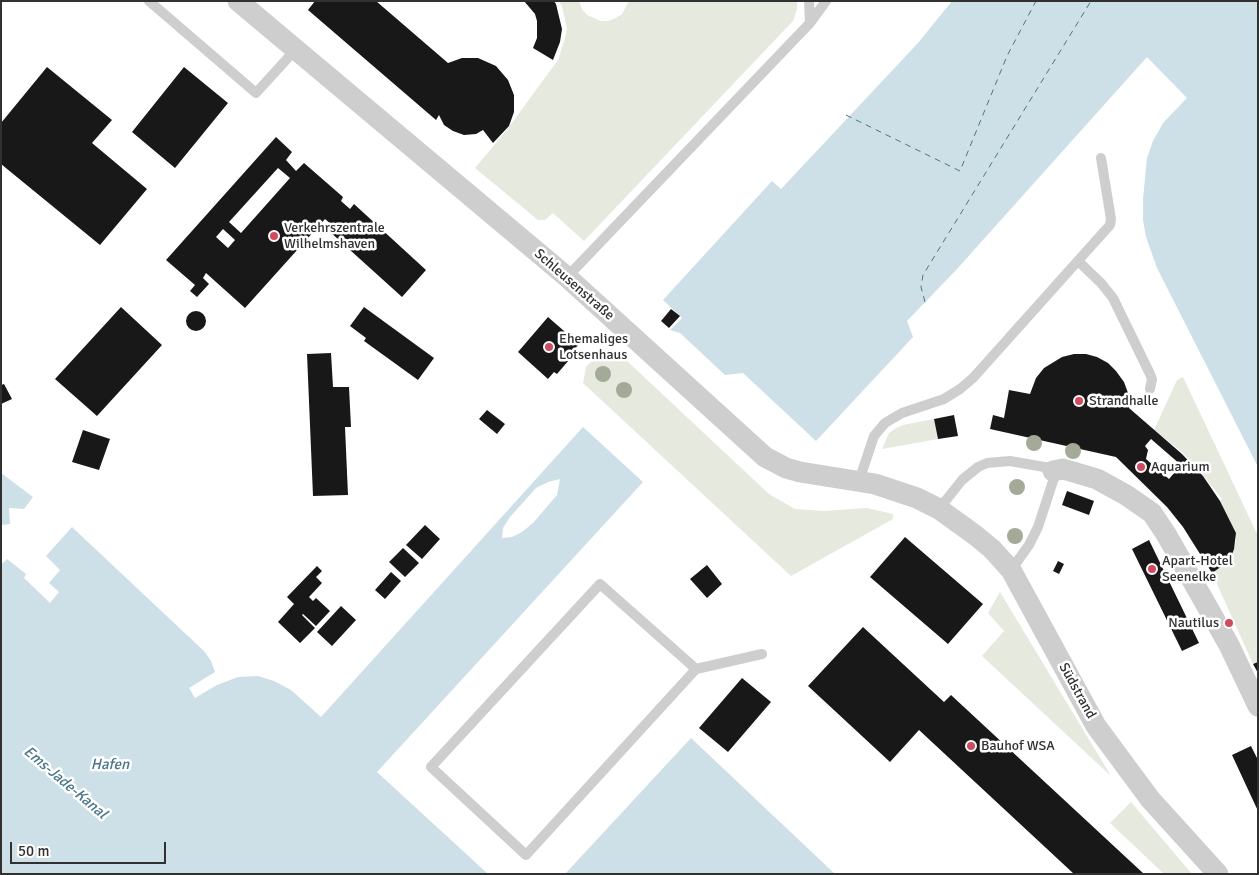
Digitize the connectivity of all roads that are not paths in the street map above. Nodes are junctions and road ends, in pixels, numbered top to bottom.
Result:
1 (148, 1) edge
2 (238, 1) edge
3 (809, 1) edge
4 (826, 1) edge
5 (810, 23) junction
6 (296, 49) junction
7 (1101, 158) dead end
8 (1078, 261) junction
9 (567, 277) junction
10 (1150, 389) dead end
11 (1053, 471) junction
12 (859, 481) junction
13 (939, 509) junction
14 (1011, 570) junction
15 (762, 654) dead end
16 (696, 669) junction
17 (1258, 706) edge
18 (1218, 874) edge

1 - 6 lane
2 - 6 street, Schleusenstraße
3 - 5 lane
4 - 5 lane
5 - 9 lane
6 - 9 street, Schleusenstraße
7 - 8 lane
8 - 10 lane
8 - 12 lane
9 - 12 street, Schleusenstraße
11 - 13 lane
11 - 14 lane
11 - 17 street
12 - 13 street, Schleusenstraße
13 - 14 street, Südstrand
14 - 18 street, Südstrand
15 - 16 lane
16 - 16 lane

